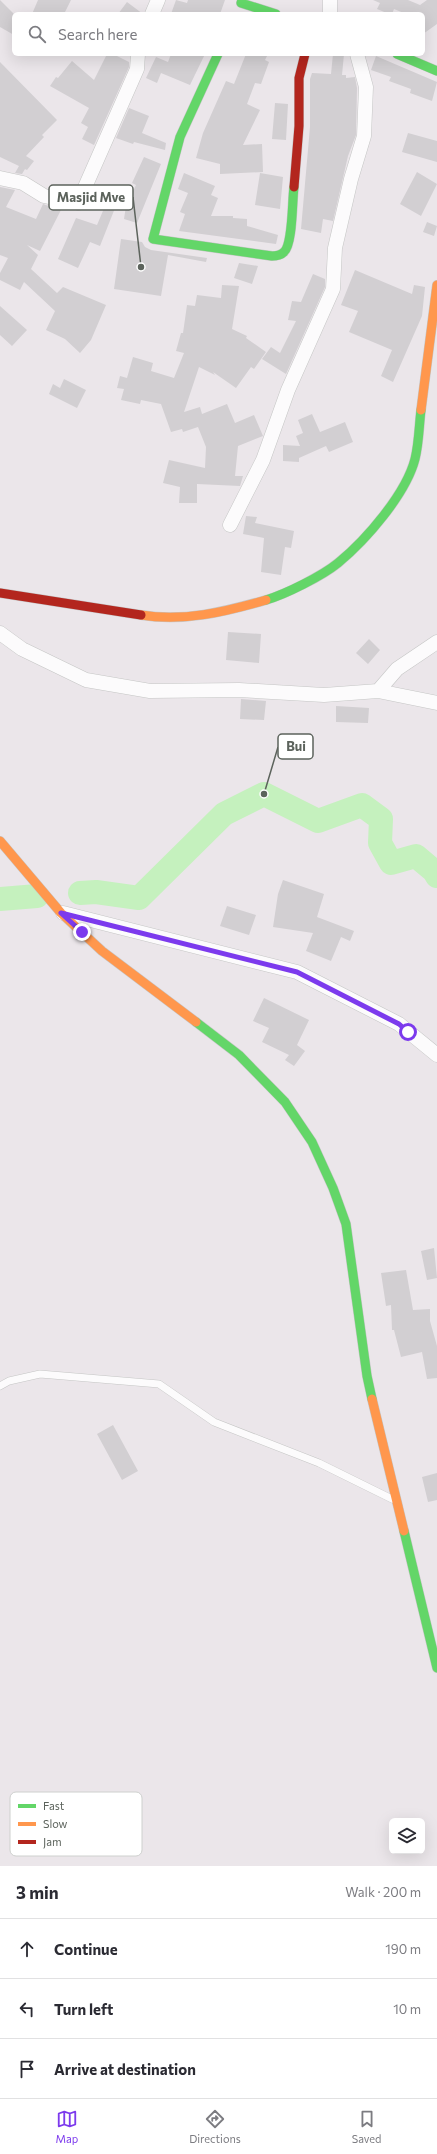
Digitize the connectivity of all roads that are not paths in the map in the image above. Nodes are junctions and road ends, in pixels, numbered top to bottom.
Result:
1 (158, 0) edge
2 (330, 0) edge
3 (240, 6) edge
4 (153, 12) edge
5 (267, 12) edge
6 (330, 12) edge
7 (138, 56) edge
8 (217, 56) edge
9 (304, 56) edge
10 (358, 56) edge
11 (402, 56) edge
12 (437, 71) edge
13 (0, 178) edge
14 (437, 285) edge
15 (230, 525) dead end
16 (0, 593) edge
17 (0, 633) edge
18 (437, 642) edge
19 (378, 691) junction
20 (437, 703) edge
21 (0, 841) edge
22 (61, 913) junction
23 (437, 1055) edge
24 (0, 1386) edge
25 (398, 1501) junction
26 (437, 1668) edge

1 - 4 street
2 - 6 street
3 - 5 main road
7 - 13 street
8 - 9 main road
10 - 15 street
11 - 12 main road
14 - 16 main road
17 - 19 street
18 - 19 street
19 - 20 street
21 - 22 main road
22 - 23 street
22 - 25 main road
24 - 25 lane
25 - 26 main road

